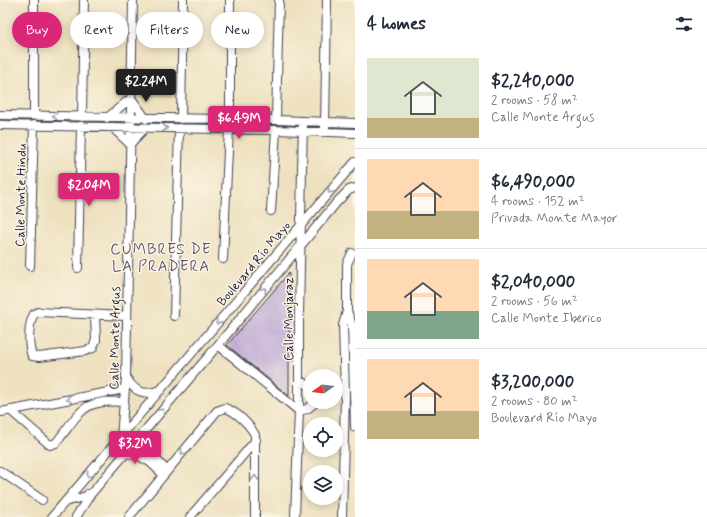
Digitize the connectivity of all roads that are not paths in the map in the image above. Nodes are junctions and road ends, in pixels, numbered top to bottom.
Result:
1 (34, 0) edge
2 (84, 0) edge
3 (133, 0) edge
4 (183, 0) edge
5 (230, 0) edge
6 (279, 0) edge
7 (327, 0) edge
8 (132, 98) junction
9 (0, 115) edge
10 (34, 116) junction
11 (82, 117) junction
12 (107, 118) junction
13 (130, 119) junction
14 (146, 119) junction
15 (181, 119) junction
16 (230, 119) junction
17 (276, 120) junction
18 (303, 122) junction
19 (325, 123) junction
20 (355, 123) edge
21 (0, 125) edge
22 (34, 125) junction
23 (81, 126) junction
24 (112, 127) junction
25 (130, 128) junction
26 (145, 128) junction
27 (179, 128) junction
28 (229, 129) junction
29 (276, 130) junction
30 (303, 131) junction
31 (325, 132) junction
32 (355, 133) edge
33 (130, 144) junction
34 (355, 162) edge
35 (355, 188) edge
36 (271, 211) dead end
37 (302, 225) junction
38 (300, 246) junction
39 (352, 253) dead end
40 (223, 259) dead end
41 (30, 266) dead end
42 (78, 268) dead end
43 (347, 311) junction
44 (95, 315) junction
45 (126, 316) junction
46 (174, 316) dead end
47 (218, 345) junction
48 (126, 376) junction
49 (169, 380) junction
50 (300, 381) junction
51 (303, 382) edge
52 (353, 387) junction
53 (125, 389) junction
54 (161, 390) junction
55 (178, 391) junction
56 (345, 395) junction
57 (94, 399) junction
58 (124, 402) junction
59 (354, 404) junction
60 (307, 409) edge
61 (10, 410) junction
62 (299, 411) junction
63 (1, 412) dead end
64 (355, 427) edge
65 (143, 432) junction
66 (121, 437) junction
67 (256, 440) junction
68 (116, 444) junction
69 (126, 453) junction
70 (0, 471) edge
71 (166, 473) junction
72 (79, 486) junction
73 (90, 495) junction
74 (42, 500) dead end
75 (65, 502) junction
76 (254, 516) edge
77 (52, 517) edge
78 (76, 517) edge
79 (129, 517) edge
80 (190, 517) edge
81 (295, 517) edge
82 (342, 517) edge

1 - 10 street
2 - 11 street
3 - 8 street, Calle Monte Argus
4 - 15 street
5 - 16 street
6 - 17 street
7 - 19 street
8 - 12 street
8 - 13 street, Calle Monte Argus
8 - 14 street
9 - 10 street
11 -> 10 street
11 - 12 street
12 - 13 street
13 - 14 street
13 - 25 street, Calle Monte Argus
14 - 15 street
15 - 16 street
16 - 17 street
17 - 18 street
18 - 19 street
18 - 30 street, Calle Monjaraz
19 - 20 street
19 - 31 street
21 - 22 street
22 - 23 street
22 - 41 street, Calle Monte Hindu
23 - 24 street
23 - 42 street
24 - 25 street
24 - 33 street
25 - 26 street
25 - 33 street, Calle Monte Argus
26 -> 27 street
26 - 33 street
27 - 28 street
27 - 46 street
28 - 29 street
28 - 40 street
29 - 30 street
29 - 36 street
30 - 31 street
30 - 37 street, Calle Monjaraz
31 - 32 street
33 - 45 street, Calle Monte Argus
34 -> 37 street, Boulevard Río Mayo
35 - 38 street, Boulevard Río Mayo
37 - 38 street, Calle Monjaraz
37 -> 49 street, Boulevard Río Mayo
47 -> 38 street, Boulevard Río Mayo
38 - 50 street, Calle Monjaraz
39 - 43 street
43 - 52 street
43 - 56 street
44 - 44 street
44 - 45 street
45 - 48 street, Calle Monte Argus
47 - 55 street, Boulevard Río Mayo
47 - 62 street
48 - 53 street, Calle Monte Argus
48 - 54 street
49 - 54 street, Boulevard Río Mayo
49 - 55 street
50 - 51 street
50 - 62 street, Calle Monjaraz
52 - 56 street
52 - 59 street
53 - 57 street
53 - 58 street, Calle Monte Argus
54 - 66 street, Boulevard Río Mayo
65 -> 55 street, Boulevard Río Mayo
56 - 59 street
56 - 82 street
57 - 58 street
57 -> 61 street
57 - 61 street
58 - 66 street, Calle Monte Argus
59 - 64 street
60 - 62 street
61 - 63 street
62 - 81 street, Calle Monjaraz
65 - 69 street, Boulevard Río Mayo
65 - 71 street
66 - 68 street, Boulevard Río Mayo
67 -> 71 street
76 -> 67 street
67 - 80 street
68 - 69 street
68 -> 72 street, Boulevard Río Mayo
69 - 71 street
69 - 73 street, Boulevard Río Mayo
70 - 74 street
71 - 79 street
72 - 73 street
72 - 75 street, Boulevard Río Mayo
73 - 75 street
73 - 78 street, Boulevard Río Mayo
75 - 77 street, Boulevard Río Mayo

